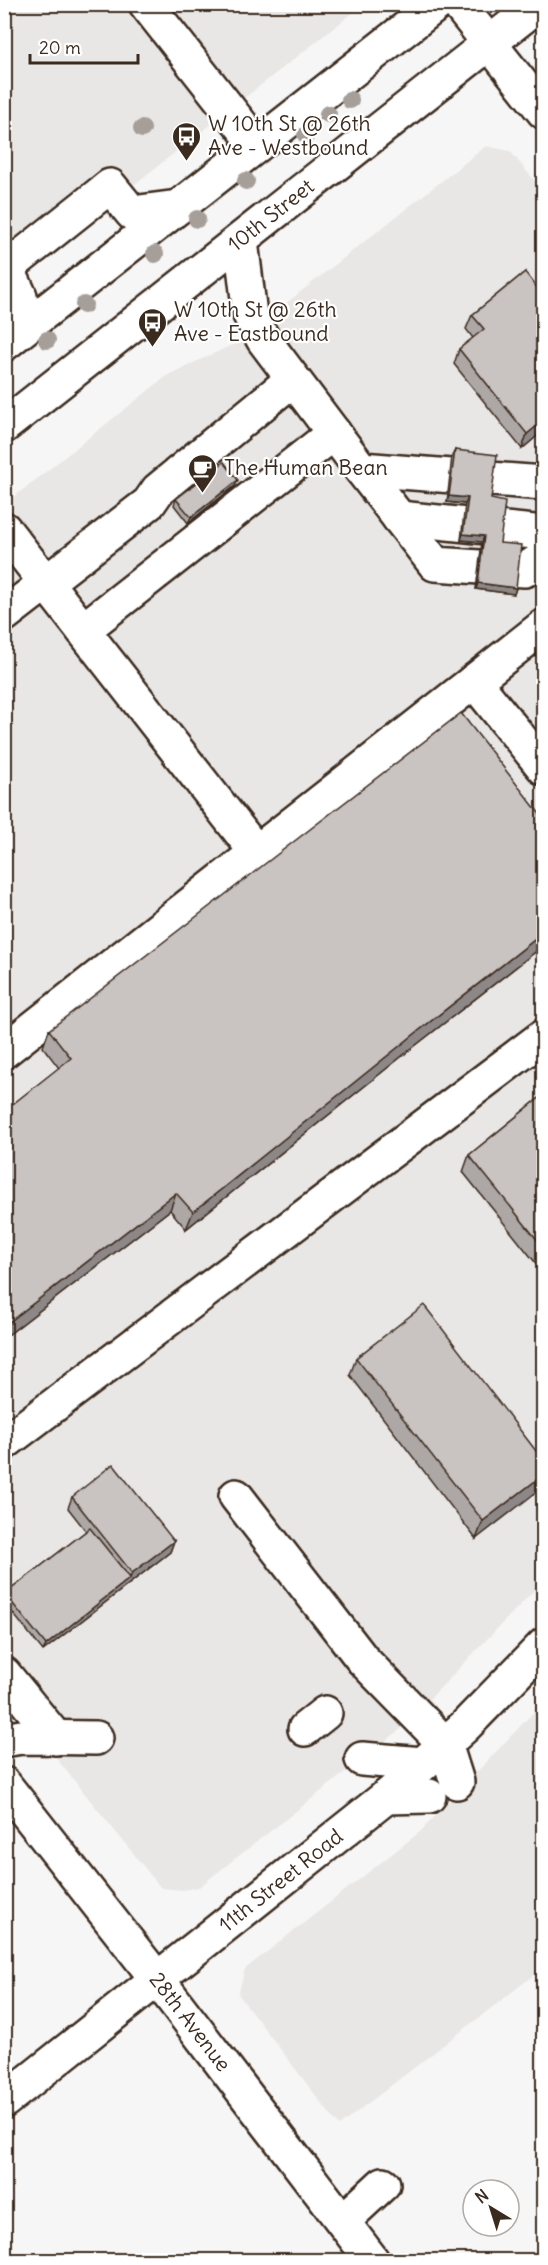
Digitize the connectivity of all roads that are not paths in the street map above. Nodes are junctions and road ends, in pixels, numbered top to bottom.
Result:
1 (146, 4) edge
2 (437, 4) edge
3 (458, 4) edge
4 (539, 4) edge
5 (490, 44) junction
6 (543, 112) edge
7 (257, 145) junction
8 (178, 207) junction
9 (241, 241) junction
10 (7, 342) edge
11 (293, 379) junction
12 (4, 426) edge
13 (334, 433) junction
14 (361, 469) junction
15 (543, 483) edge
16 (399, 518) junction
17 (4, 529) edge
18 (543, 533) edge
19 (543, 557) edge
20 (46, 582) junction
21 (4, 615) edge
22 (543, 626) edge
23 (83, 630) junction
24 (474, 681) junction
25 (543, 768) edge
26 (257, 853) junction
27 (543, 1036) edge
28 (4, 1051) edge
29 (4, 1443) edge
30 (236, 1496) dead end
31 (543, 1645) edge
32 (4, 1674) edge
33 (56, 1738) junction
34 (96, 1738) dead end
35 (4, 1740) edge
36 (434, 1754) junction
37 (362, 1759) dead end
38 (4, 1784) edge
39 (386, 1797) junction
40 (158, 1980) junction
41 (4, 2102) edge
42 (383, 2184) dead end
43 (343, 2221) junction
44 (372, 2260) edge

1 - 7 street
2 - 7 street
3 - 5 street
4 - 5 street, 10th Street
5 - 6 street
5 - 9 street, 10th Street
7 - 8 street
8 - 10 street
8 - 10 street
9 - 11 street
9 - 12 street, 10th Street
11 - 13 street
11 - 20 street
13 - 14 street
13 - 23 street
14 - 15 street
14 - 16 street
16 - 18 street
16 - 19 street
17 - 20 street
20 - 21 street
20 - 23 street
22 - 24 street
23 - 26 street
24 - 25 street
24 - 26 street
26 - 28 street
27 - 29 street
30 - 36 street
31 - 36 street, 11th Street Road
32 - 33 street
33 - 34 street
33 - 35 street
36 - 37 street
36 - 39 street, 11th Street Road
36 - 39 street
38 - 40 street, 28th Avenue
39 - 40 street, 11th Street Road
40 - 41 street, 11th Street Road
40 - 43 street, 28th Avenue
42 - 43 street
43 - 44 street, 28th Avenue

